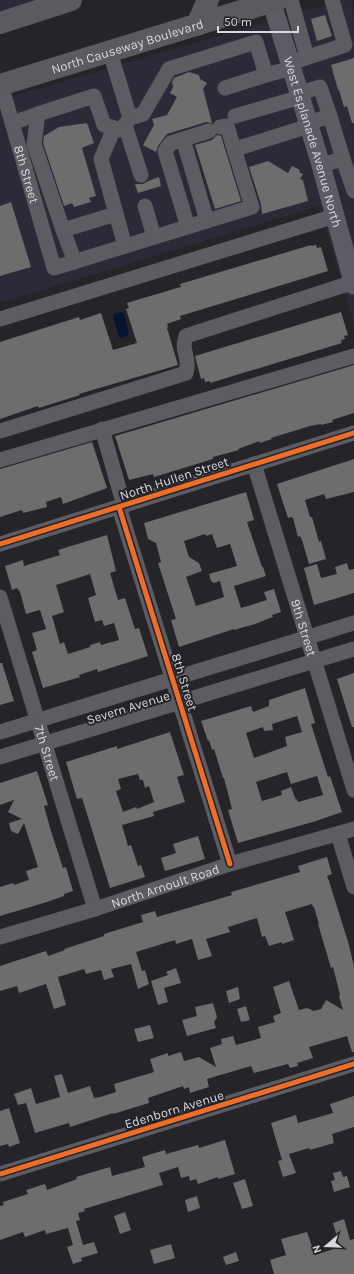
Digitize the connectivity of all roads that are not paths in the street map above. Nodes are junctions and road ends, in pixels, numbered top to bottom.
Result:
1 (71, 0) edge
2 (208, 0) edge
3 (277, 0) edge
4 (332, 0) edge
5 (0, 23) edge
6 (197, 25) junction
7 (110, 52) junction
8 (296, 62) junction
9 (266, 75) junction
10 (0, 84) edge
11 (225, 88) dead end
12 (300, 95) junction
13 (38, 114) junction
14 (235, 116) dead end
15 (330, 116) junction
16 (7, 120) edge
17 (123, 124) junction
18 (309, 124) junction
19 (182, 139) junction
20 (242, 147) dead end
21 (343, 159) junction
22 (321, 165) junction
23 (141, 175) dead end
24 (354, 191) edge
25 (145, 206) dead end
26 (116, 214) junction
27 (335, 216) junction
28 (207, 221) junction
29 (188, 227) junction
30 (63, 230) junction
31 (154, 237) junction
32 (125, 246) junction
33 (349, 247) edge
34 (75, 262) junction
35 (354, 283) edge
36 (0, 319) edge
37 (354, 356) edge
38 (102, 429) junction
39 (0, 431) edge
40 (354, 433) edge
41 (0, 460) edge
42 (254, 464) junction
43 (122, 506) junction
44 (0, 544) edge
45 (0, 597) edge
46 (354, 623) edge
47 (308, 637) junction
48 (354, 649) edge
49 (315, 661) junction
50 (172, 679) junction
51 (179, 702) junction
52 (37, 720) junction
53 (0, 732) edge
54 (45, 744) junction
55 (0, 757) edge
56 (354, 790) edge
57 (354, 829) edge
58 (338, 834) junction
59 (230, 864) junction
60 (354, 886) edge
61 (95, 909) junction
62 (0, 937) edge
63 (354, 1064) edge
64 (0, 1174) edge

1 - 5 highway
2 - 6 highway
3 - 6 highway, North Causeway Boulevard
3 - 8 main road, West Esplanade Avenue North
4 - 8 street
6 - 7 highway, North Causeway Boulevard
7 - 10 highway, North Causeway Boulevard
7 - 17 street
8 - 9 street
8 - 12 main road, West Esplanade Avenue North
9 - 11 street
9 - 17 street
10 - 16 street, 8th Street
12 - 14 street
12 - 15 street
12 - 18 main road, West Esplanade Avenue North
13 - 16 street
13 - 17 street
13 - 30 street
15 - 18 street
15 - 21 street
16 - 34 street, 8th Street
17 - 23 street
17 - 26 street
18 - 20 street
18 - 22 main road, West Esplanade Avenue North
19 - 28 street
19 - 28 street
19 - 29 street
21 - 22 street
21 - 24 street
22 - 27 main road, West Esplanade Avenue North
25 - 31 street
26 - 30 street
26 - 32 street
27 - 33 main road, West Esplanade Avenue North
27 - 36 street
28 - 29 street
29 - 31 street
30 - 34 street
31 - 32 street
32 - 34 street
33 - 35 main road, West Esplanade Avenue North
35 - 39 street
37 - 38 street
38 - 41 street
38 - 43 street, 8th Street
40 - 42 street, North Hullen Street
42 - 43 street, North Hullen Street
42 - 47 street, 9th Street
43 - 44 street, North Hullen Street
43 - 50 street, 8th Street
45 - 52 street, 7th Street
46 - 47 street, Severn Avenue
47 - 49 street, 9th Street
47 - 50 street, Severn Avenue
48 - 49 street, Severn Avenue
49 - 51 street, Severn Avenue
49 - 56 street, 9th Street
50 - 51 street, 8th Street
50 - 52 street, Severn Avenue
51 - 54 street, Severn Avenue
51 - 59 street, 8th Street
52 - 53 street, Severn Avenue
52 - 54 street, 7th Street
54 - 55 street, Severn Avenue
54 - 61 street, 7th Street
57 - 58 street, North Arnoult Road
58 - 59 street, North Arnoult Road
58 - 60 street
59 - 61 street, North Arnoult Road
61 - 62 street, North Arnoult Road
63 - 64 street, Edenborn Avenue

